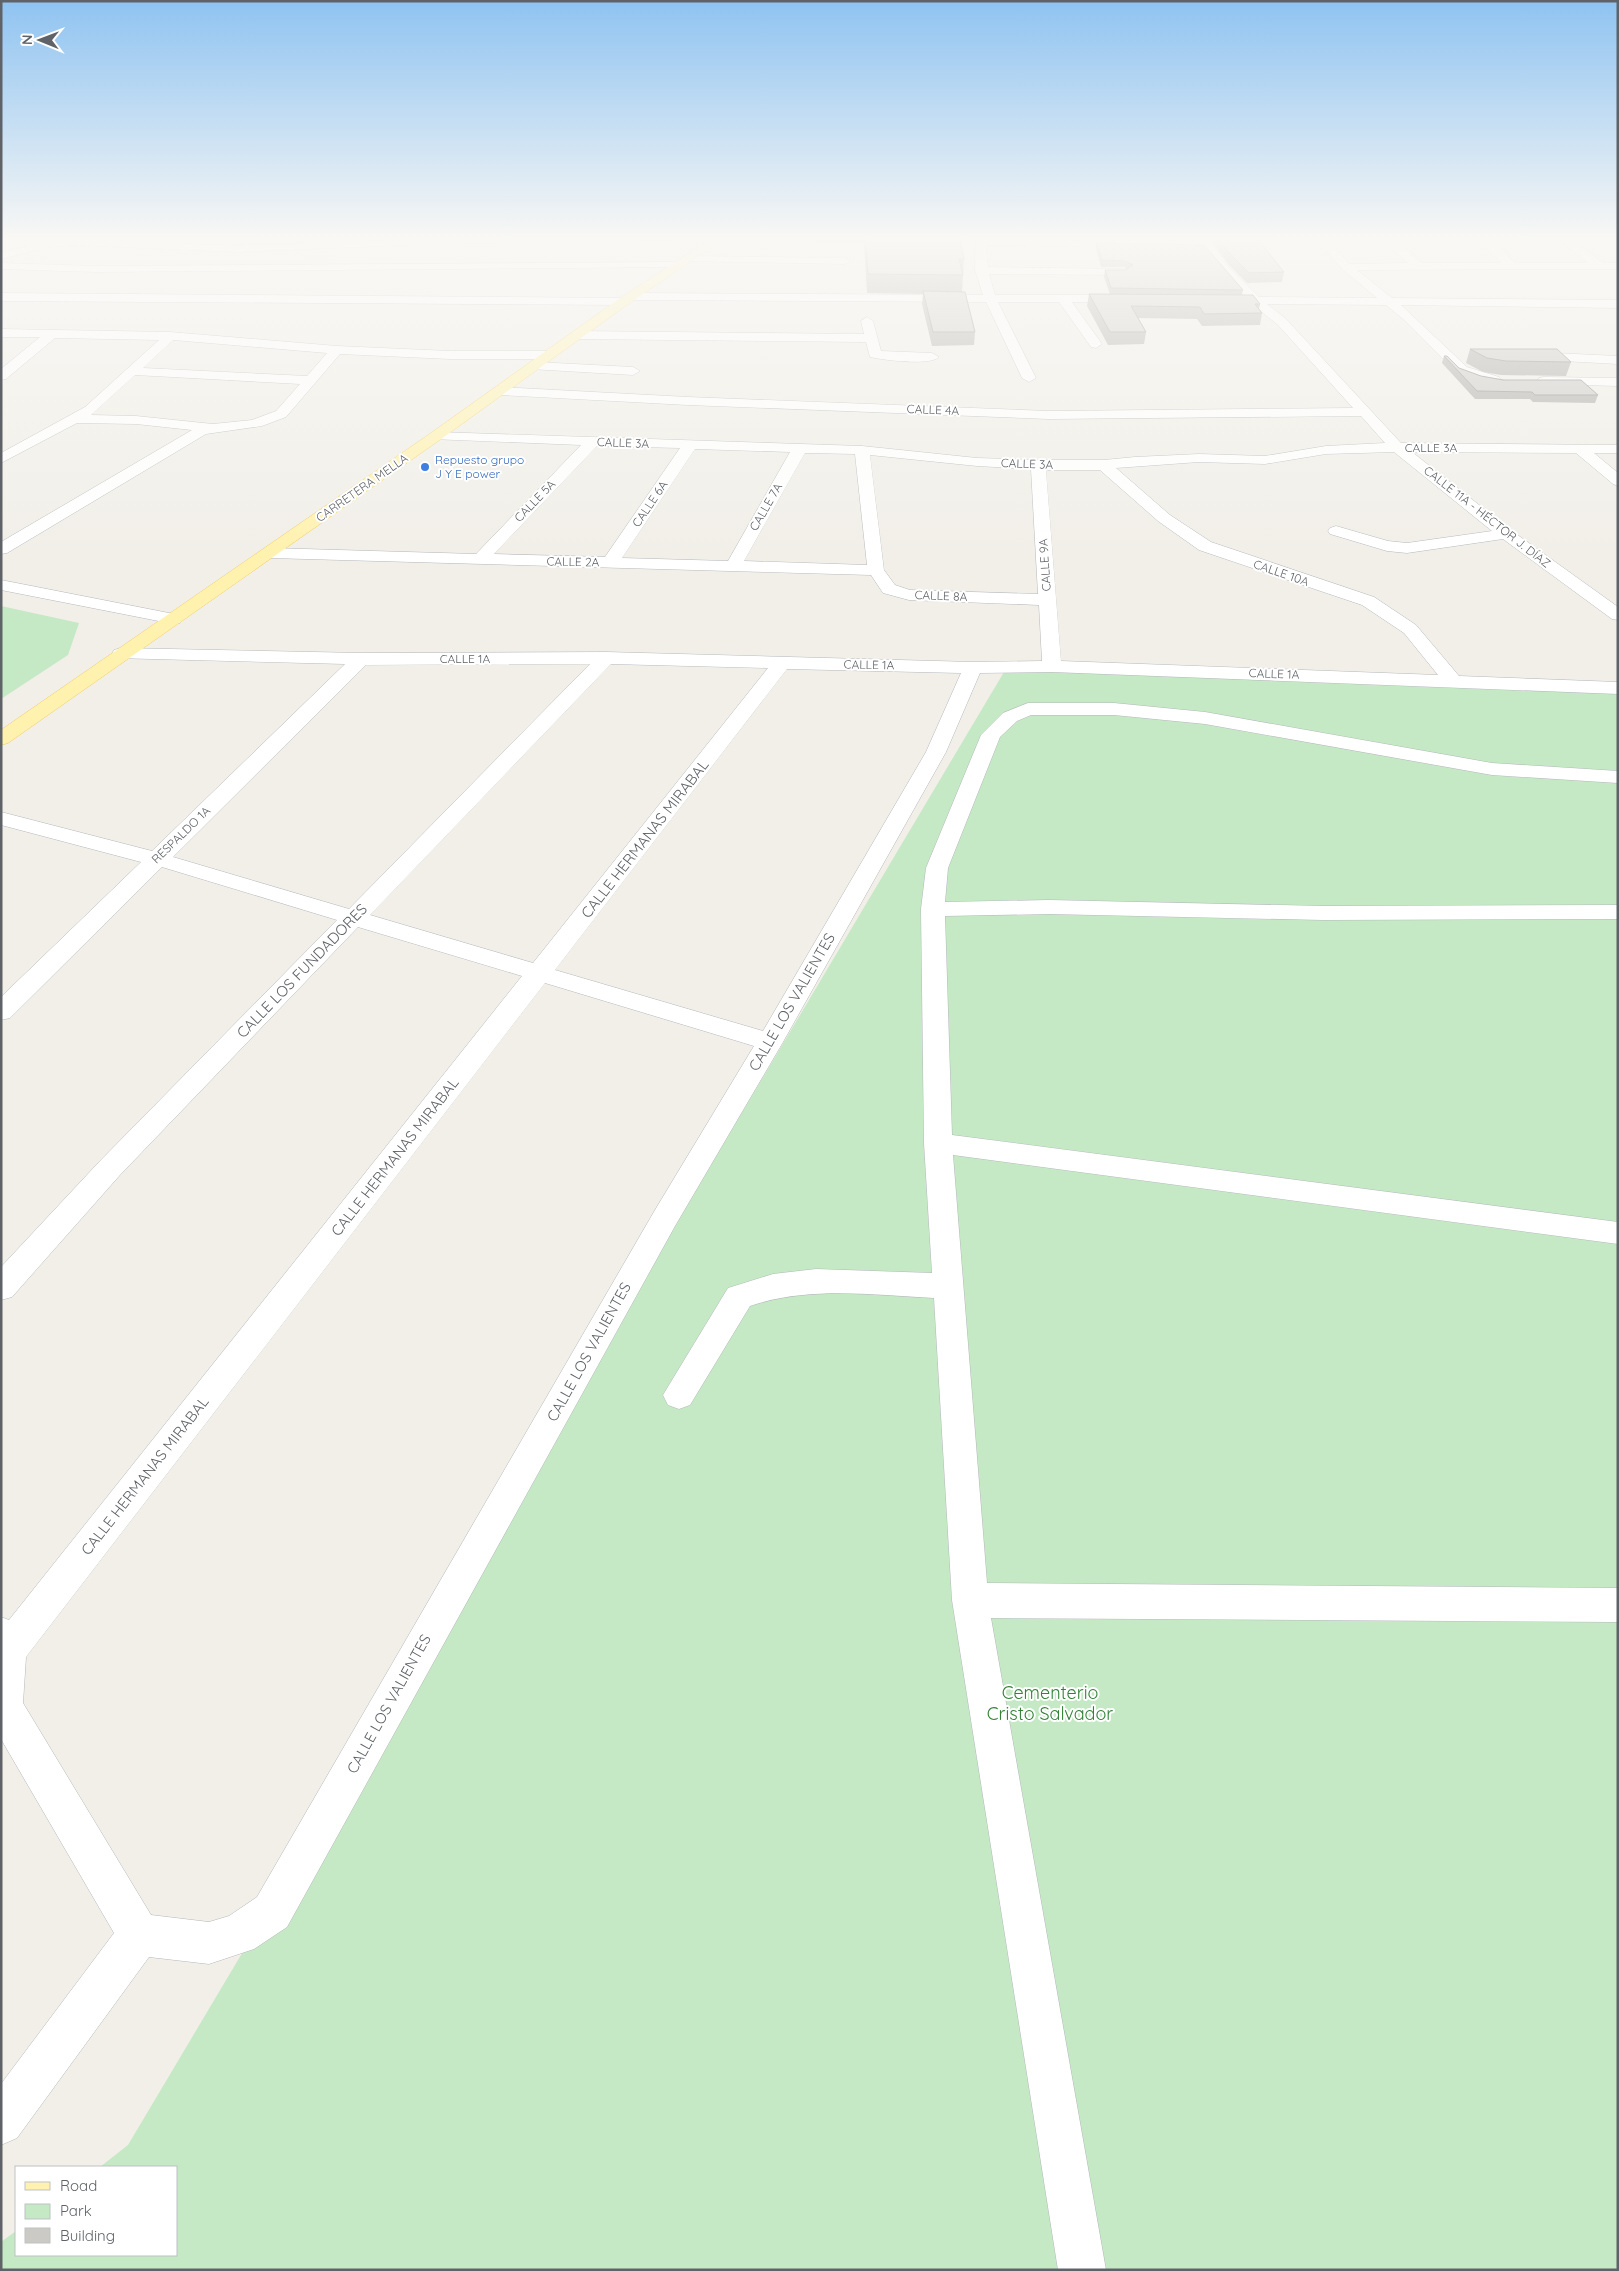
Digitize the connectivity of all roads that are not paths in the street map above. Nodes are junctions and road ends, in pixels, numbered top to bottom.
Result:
1 (42, 342) edge
2 (164, 342) edge
3 (242, 342) edge
4 (567, 342) edge
5 (871, 342) edge
6 (1011, 342) edge
7 (1300, 342) edge
8 (1432, 342) edge
9 (338, 350) junction
10 (549, 355) junction
11 (1531, 356) edge
12 (932, 357) dead end
13 (1618, 360) edge
14 (535, 366) junction
15 (633, 370) dead end
16 (133, 371) junction
17 (1, 376) edge
18 (1029, 378) dead end
19 (311, 380) junction
20 (1511, 381) edge
21 (1529, 381) edge
22 (1618, 382) edge
23 (500, 391) junction
24 (1365, 412) junction
25 (78, 419) junction
26 (212, 428) junction
27 (436, 436) junction
28 (592, 442) junction
29 (690, 445) junction
30 (1397, 447) junction
31 (800, 448) junction
32 (1580, 449) junction
33 (1618, 449) edge
34 (862, 450) junction
35 (1, 459) edge
36 (1038, 465) junction
37 (1104, 465) junction
38 (1618, 481) edge
39 (1336, 531) dead end
40 (1506, 534) junction
41 (1, 549) edge
42 (270, 553) junction
43 (479, 560) junction
44 (610, 563) junction
45 (733, 566) junction
46 (876, 570) junction
47 (1, 585) edge
48 (1047, 600) junction
49 (1618, 615) edge
50 (174, 619) junction
51 (121, 654) junction
52 (361, 658) junction
53 (606, 658) junction
54 (781, 664) junction
55 (1052, 666) junction
56 (973, 668) junction
57 (1453, 681) junction
58 (1618, 688) edge
59 (1, 739) edge
60 (1618, 777) edge
61 (1, 818) edge
62 (157, 859) junction
63 (932, 909) junction
64 (1618, 912) edge
65 (353, 918) junction
66 (540, 973) junction
67 (1, 1012) edge
68 (770, 1042) junction
69 (938, 1143) junction
70 (1618, 1233) edge
71 (948, 1286) junction
72 (1, 1288) edge
73 (680, 1395) dead end
74 (970, 1600) junction
75 (1618, 1605) edge
76 (5, 1642) edge
77 (139, 1935) junction
78 (1, 2122) edge
79 (1082, 2270) edge

1 - 17 street
2 - 16 street
3 - 9 street
4 - 10 main road, CARRETERA MELLA
5 - 12 street
6 - 18 street
7 - 24 street, CALLE 11A - HÉCTOR J. DÍAZ
8 - 20 street
9 - 10 street
9 - 19 street
10 - 14 main road, CARRETERA MELLA
11 - 13 street
14 - 15 street
14 - 23 main road, CARRETERA MELLA
16 - 19 street
16 - 25 street
19 - 26 street
21 - 22 street
23 - 24 street, CALLE 4A
23 - 27 main road, CARRETERA MELLA
24 - 30 street, CALLE 11A - HÉCTOR J. DÍAZ
25 - 26 street
25 - 35 street
26 - 41 street
27 - 28 street, CALLE 3A
27 - 42 main road, CARRETERA MELLA
28 - 29 street, CALLE 3A
28 - 43 street, CALLE 5A
29 - 31 street, CALLE 3A
29 - 44 street, CALLE 6A
30 - 32 street, CALLE 3A
30 - 37 street, CALLE 3A
30 - 40 street, CALLE 11A - HÉCTOR J. DÍAZ
31 - 34 street, CALLE 3A
31 - 45 street, CALLE 7A
32 - 33 street, CALLE 3A
32 - 38 street
34 - 36 street, CALLE 3A
34 - 46 street
36 - 37 street, CALLE 3A
36 - 48 street, CALLE 9A
37 - 57 street, CALLE 10A
39 - 40 street
40 - 49 street, CALLE 11A - HÉCTOR J. DÍAZ
42 - 43 street, CALLE 2A
42 - 50 main road, CARRETERA MELLA
43 - 44 street, CALLE 2A
44 - 45 street, CALLE 2A
45 - 46 street, CALLE 2A
46 - 48 street, CALLE 8A
47 - 50 street
48 - 55 street, CALLE 9A
50 - 51 main road, CARRETERA MELLA
51 - 52 street, CALLE 1A
51 - 59 main road, CARRETERA MELLA
52 - 53 street, CALLE 1A
52 - 62 street, RESPALDO 1A
53 - 54 street, CALLE 1A
53 - 65 street, CALLE LOS FUNDADORES
54 - 56 street, CALLE 1A
54 - 66 street, CALLE HERMANAS MIRABAL
55 - 56 street, CALLE 1A
55 - 57 street, CALLE 1A
56 - 68 street, CALLE LOS VALIENTES
57 - 58 street, CALLE 1A
60 - 63 street
61 - 62 street
62 - 65 street
62 - 67 street, RESPALDO 1A
63 - 64 street
63 - 69 street
65 - 66 street
65 - 72 street, CALLE LOS FUNDADORES
66 - 68 street
66 - 76 street, CALLE HERMANAS MIRABAL
68 - 77 street, CALLE LOS VALIENTES
69 - 70 street
69 - 71 street
71 - 73 street
71 - 74 street
74 - 75 street
74 - 79 street
76 - 77 street
77 - 78 street

